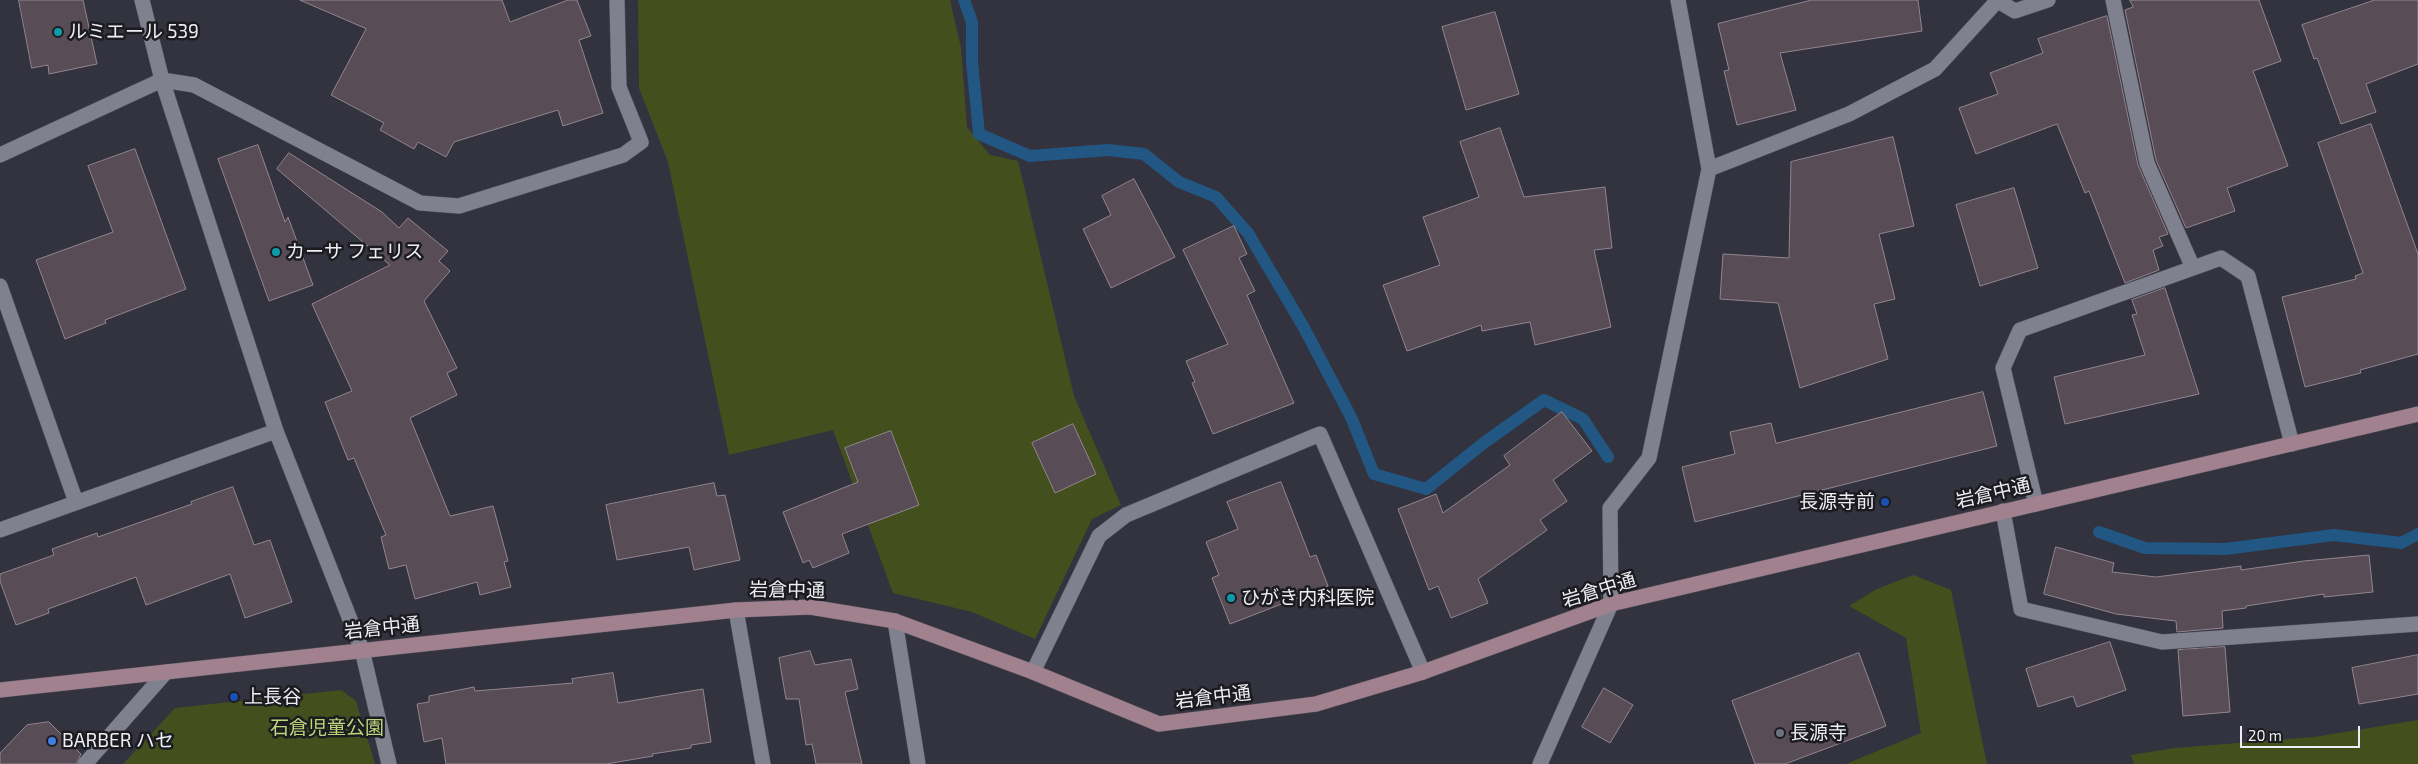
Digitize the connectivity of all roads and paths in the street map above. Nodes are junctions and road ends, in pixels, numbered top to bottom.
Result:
1 (142, 0) edge
2 (617, 0) edge
3 (1678, 0) edge
4 (2048, 0) edge
5 (2113, 0) edge
6 (1998, 1) edge
7 (162, 80) junction
8 (0, 155) edge
9 (1709, 169) junction
10 (2193, 268) junction
11 (0, 286) edge
12 (2418, 414) edge
13 (276, 431) junction
14 (2292, 444) junction
15 (76, 502) junction
16 (2036, 504) junction
17 (2003, 511) junction
18 (0, 530) edge
19 (1611, 604) junction
20 (736, 610) junction
21 (895, 621) junction
22 (2418, 624) edge
23 (362, 650) junction
24 (166, 672) junction
25 (1033, 672) junction
26 (1423, 672) junction
27 (0, 690) edge
28 (85, 764) edge
29 (389, 764) edge
30 (763, 764) edge
31 (918, 764) edge
32 (1540, 764) edge

1 - 7 street
2 - 7 street
3 - 9 street
4 - 6 street
5 - 10 street
6 - 9 street
7 - 8 street
7 - 13 street
9 - 19 street
10 - 14 street
10 - 16 street
11 - 15 street
12 - 14 street, 岩倉中通
13 - 15 street
13 - 23 street
14 - 16 street, 岩倉中通
15 - 18 street
16 - 17 street, 岩倉中通
17 - 19 street, 岩倉中通
17 - 22 street
19 - 26 street, 岩倉中通
19 - 32 street
20 - 21 street, 岩倉中通
20 - 23 street, 岩倉中通
20 - 30 street
21 - 25 street, 岩倉中通
21 - 31 street
23 - 24 street, 岩倉中通
23 - 29 street
24 - 27 street, 岩倉中通
24 - 28 street
25 - 26 street, 岩倉中通
25 - 26 street

